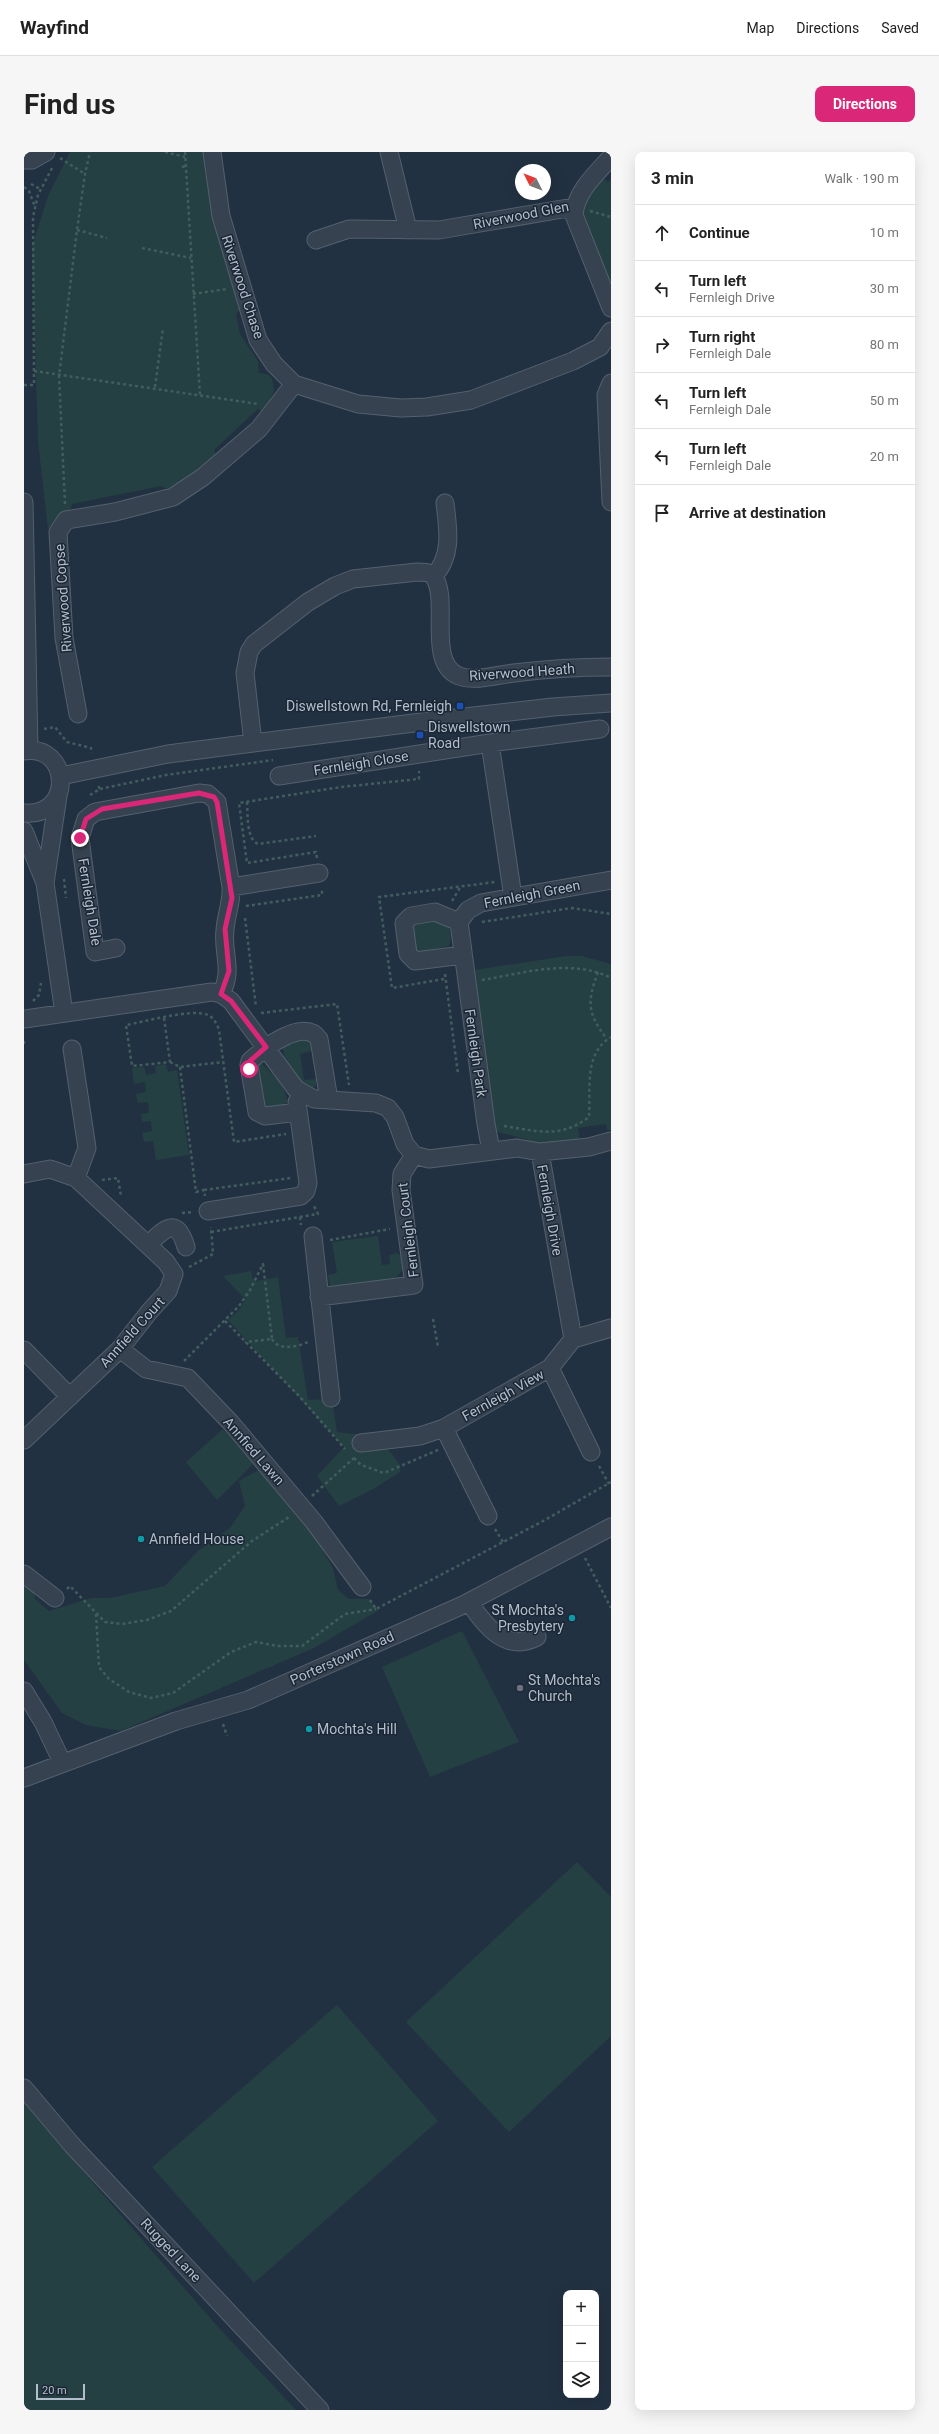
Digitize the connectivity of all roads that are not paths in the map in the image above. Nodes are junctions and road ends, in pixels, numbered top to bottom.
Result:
1 (212, 152) edge
2 (389, 152) edge
3 (52, 154) edge
4 (611, 157) edge
5 (24, 160) edge
6 (574, 207) junction
7 (408, 230) junction
8 (316, 240) dead end
9 (611, 308) edge
10 (611, 331) edge
11 (611, 383) edge
12 (294, 384) junction
13 (24, 502) edge
14 (611, 502) edge
15 (445, 503) dead end
16 (24, 518) edge
17 (434, 576) junction
18 (611, 667) edge
19 (611, 703) edge
20 (78, 714) dead end
21 (600, 729) dead end
22 (253, 743) junction
23 (490, 743) junction
24 (27, 751) edge
25 (61, 776) junction
26 (279, 776) dead end
27 (58, 796) junction
28 (24, 813) edge
29 (24, 831) edge
30 (319, 874) road end
31 (611, 880) edge
32 (46, 883) junction
33 (231, 886) junction
34 (513, 897) junction
35 (460, 922) junction
36 (116, 948) dead end
37 (463, 955) junction
38 (221, 994) junction
39 (64, 1012) junction
40 (28, 1013) edge
41 (266, 1047) junction
42 (72, 1049) dead end
43 (296, 1089) junction
44 (329, 1100) junction
45 (298, 1112) junction
46 (611, 1141) edge
47 (491, 1151) junction
48 (540, 1152) junction
49 (414, 1155) junction
50 (24, 1174) edge
51 (76, 1178) junction
52 (208, 1210) road end
53 (313, 1236) road end
54 (148, 1245) junction
55 (186, 1247) dead end
56 (319, 1297) junction
57 (611, 1328) edge
58 (573, 1339) junction
59 (120, 1349) junction
60 (24, 1350) edge
61 (550, 1368) junction
62 (70, 1397) junction
63 (330, 1398) dead end
64 (444, 1428) junction
65 (24, 1440) edge
66 (361, 1443) road end
67 (591, 1452) dead end
68 (488, 1516) dead end
69 (611, 1527) edge
70 (24, 1574) edge
71 (362, 1587) road end
72 (56, 1598) road end
73 (466, 1603) junction
74 (537, 1637) dead end
75 (24, 1691) edge
76 (62, 1762) junction
77 (24, 1778) edge
78 (24, 2088) edge
79 (320, 2410) edge

1 - 12 street, Riverwood Chase
2 - 7 street
3 - 5 street
4 - 6 street, Riverwood Glen
6 - 7 street, Riverwood Glen
6 - 9 street
7 - 8 street, Riverwood Glen
10 - 12 street, Riverwood Chase
11 - 14 street
12 - 20 street, Riverwood Copse
13 - 16 street
15 - 17 street
16 - 24 street
17 - 18 street, Riverwood Heath
17 - 22 street
19 - 22 street
21 - 23 street, Fernleigh Close
22 - 25 street
23 - 26 street, Fernleigh Close
23 - 34 street
24 - 25 street
25 - 27 street
27 - 28 street
27 - 32 street
29 - 32 street
30 - 33 street
31 - 34 street, Fernleigh Green
32 - 39 street
33 - 36 street, Fernleigh Dale
33 - 38 street, Fernleigh Dale
34 - 35 street, Fernleigh Green
35 - 37 street, Fernleigh Park
35 - 37 street
37 - 47 street, Fernleigh Park
38 - 39 street
38 - 41 street
39 - 40 street
41 - 43 street
41 - 44 street
41 - 45 street
42 - 51 street
43 - 44 street
43 - 45 street
44 - 49 street
45 - 52 street
46 - 48 street
47 - 48 street, Fernleigh Drive
47 - 49 street, Fernleigh Drive
48 - 58 street, Fernleigh Drive
49 - 56 street, Fernleigh Court
50 - 51 street
51 - 54 street
53 - 56 street
54 - 55 street
54 - 59 street, Annfield Court
56 - 63 street
57 - 58 street
58 - 61 street, Fernleigh View
59 - 62 street, Annfield Court
59 - 71 street, Annfied Lawn
60 - 62 street
61 - 64 street, Fernleigh View
61 - 67 street
62 - 65 street, Annfield Court
64 - 66 street, Fernleigh View
64 - 68 street
69 - 73 street, Porterstown Road
70 - 72 street
73 - 74 street
73 - 76 street, Porterstown Road
75 - 76 street
76 - 77 street, Porterstown Road
78 - 79 street, Rugged Lane

